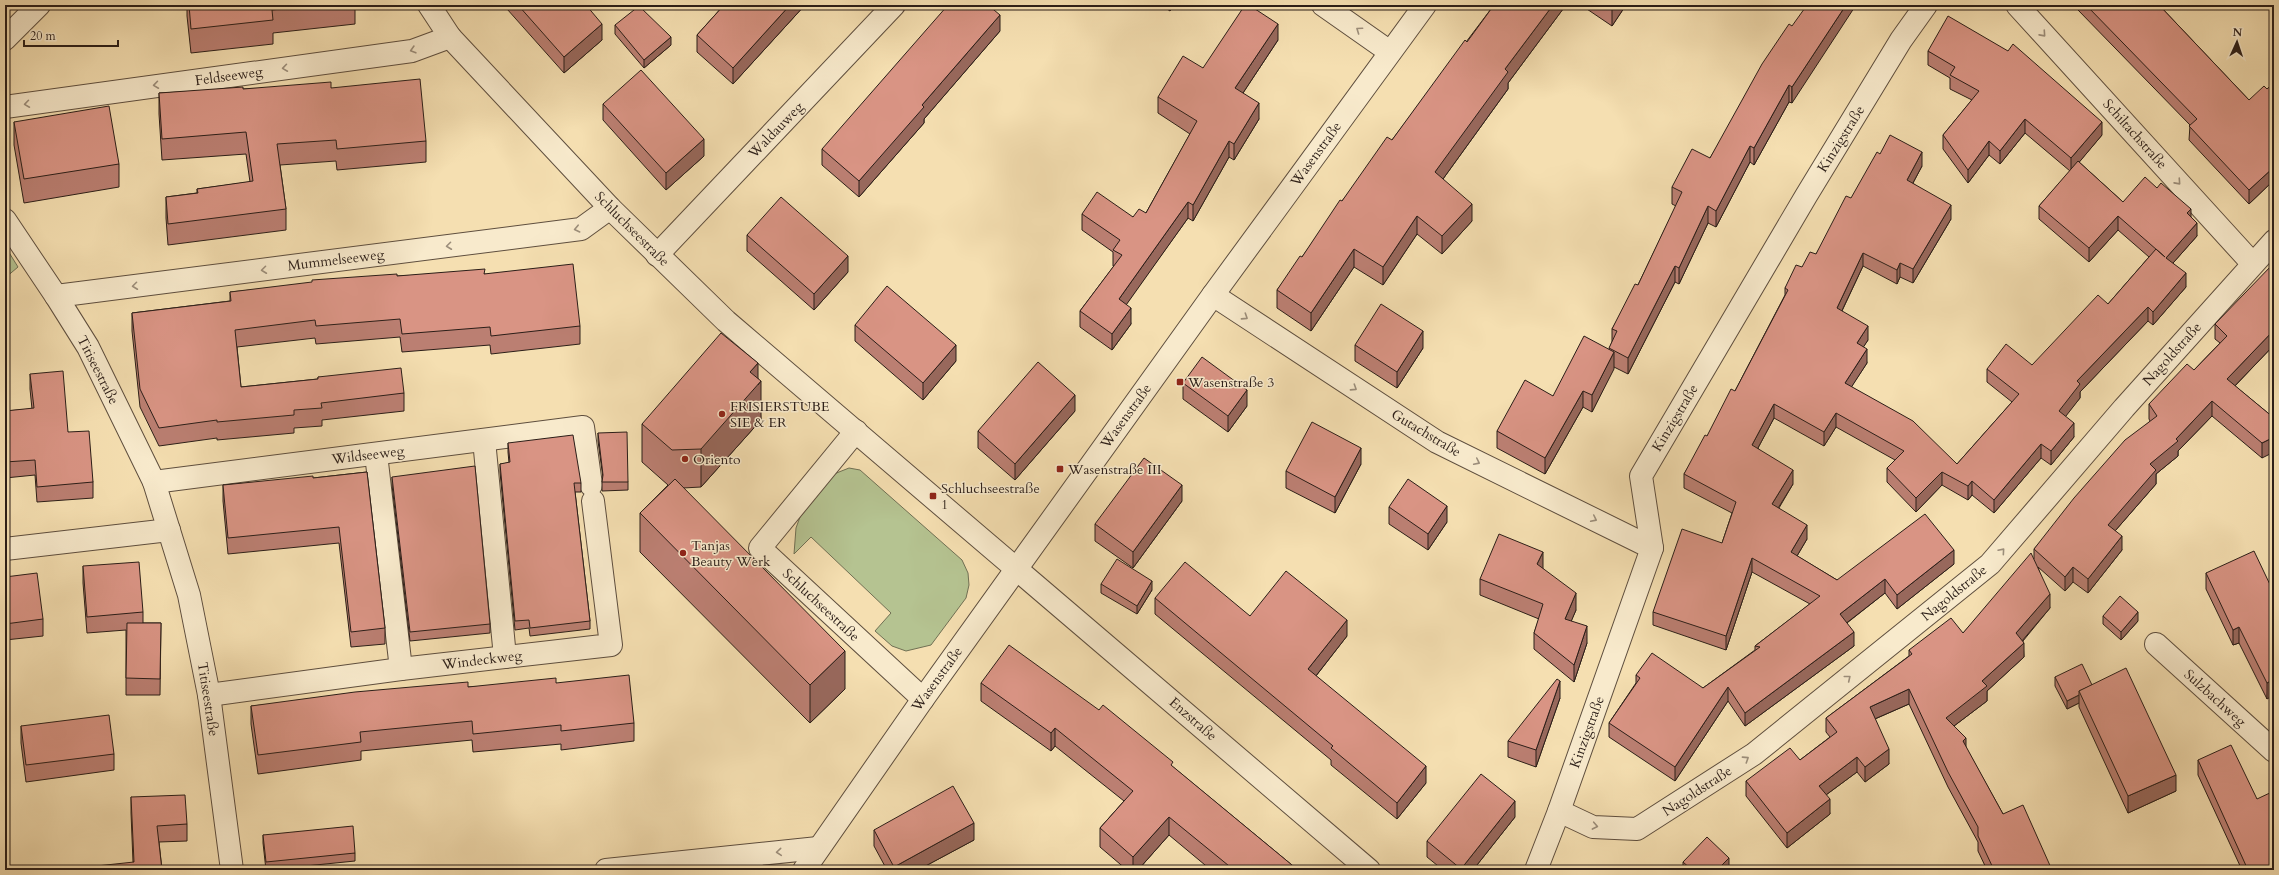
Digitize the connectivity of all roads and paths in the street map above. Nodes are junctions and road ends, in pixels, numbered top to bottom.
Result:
1 (39, 5) edge
2 (429, 5) edge
3 (894, 5) edge
4 (1323, 5) edge
5 (1425, 5) edge
6 (1926, 5) edge
7 (2017, 5) edge
8 (450, 37) junction
9 (5, 39) edge
10 (1390, 52) junction
11 (5, 107) edge
12 (610, 208) junction
13 (5, 220) edge
14 (2274, 241) edge
15 (657, 255) junction
16 (2252, 263) junction
17 (1212, 295) junction
18 (56, 296) junction
19 (583, 428) joint
20 (856, 431) junction
21 (484, 440) junction
22 (376, 454) junction
23 (154, 482) junction
24 (169, 530) junction
25 (5, 548) edge
26 (1652, 548) junction
27 (1017, 568) junction
28 (2156, 644) dead end
29 (505, 657) junction
30 (401, 669) junction
31 (209, 695) junction
32 (923, 699) junction
33 (2274, 752) edge
34 (1559, 811) junction
35 (818, 848) junction
36 (232, 870) edge
37 (606, 870) edge
38 (804, 870) edge
39 (1369, 870) edge
40 (1536, 870) edge

1 - 9 street
2 - 8 street, Schluchseestraße
3 - 15 street, Waldauweg
10 -> 4 street
5 - 10 street, Wasenstraße
6 - 26 street, Kinzigstraße
7 -> 16 street, Schiltachstraße
8 -> 11 street, Feldseeweg
8 - 12 street, Schluchseestraße
10 - 17 street, Wasenstraße
12 - 15 street, Schluchseestraße
12 -> 18 street, Mummelseeweg
13 - 18 street, Titiseestraße
14 - 16 street, Nagoldstraße
15 - 20 street, Schluchseestraße
34 -> 16 street, Nagoldstraße
17 -> 26 street, Gutachstraße
17 - 27 street, Wasenstraße
18 - 23 street, Titiseestraße
19 - 21 street, Wildseeweg
19 - 29 street, Windeckweg
20 - 27 street, Schluchseestraße
20 - 32 street, Schluchseestraße
21 - 22 street, Wildseeweg
21 - 29 street
22 - 23 street, Wildseeweg
22 - 30 street
23 - 24 street, Titiseestraße
24 - 25 street
24 - 31 street, Titiseestraße
26 - 34 street, Kinzigstraße
27 - 32 street, Wasenstraße
27 - 39 street, Enzstraße
28 - 33 street, Sulzbachweg
29 - 30 street, Windeckweg
30 - 31 street, Windeckweg
31 - 36 street, Titiseestraße
32 - 35 street, Wasenstraße
34 - 40 street, Kinzigstraße
35 -> 37 street
35 - 38 street, Wasenstraße

